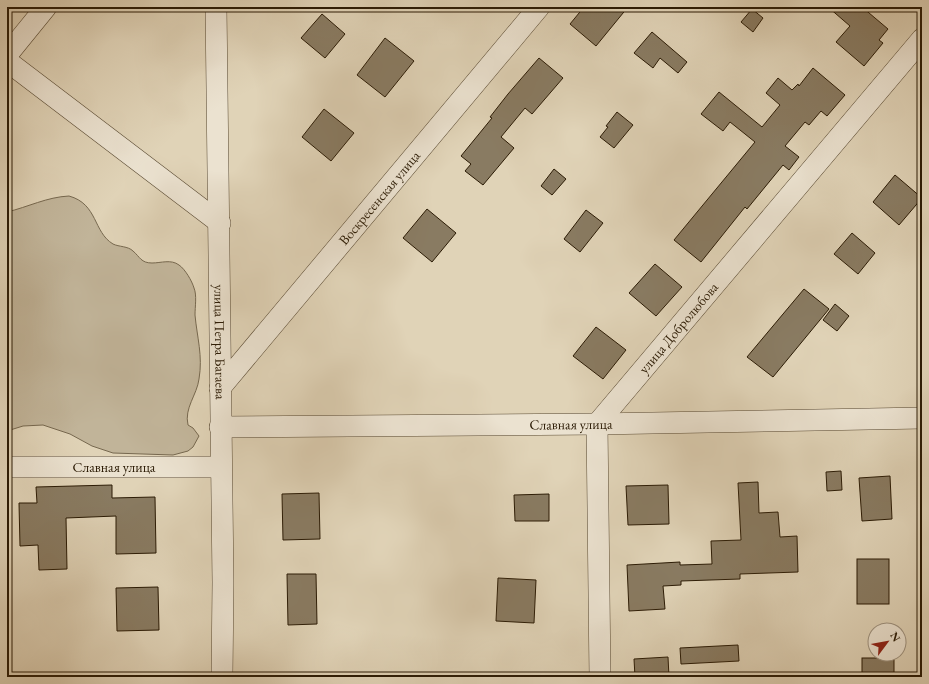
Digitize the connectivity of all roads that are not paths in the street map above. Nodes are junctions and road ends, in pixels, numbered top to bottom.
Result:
1 (46, 7) edge
2 (216, 7) edge
3 (538, 7) edge
4 (922, 39) edge
5 (7, 54) edge
6 (7, 61) edge
7 (220, 223) junction
8 (220, 388) junction
9 (922, 418) edge
10 (597, 424) junction
11 (220, 427) junction
12 (7, 467) edge
13 (221, 467) junction
14 (222, 677) edge
15 (600, 677) edge

1 - 5 street
2 - 7 street, улица Петра Багаева
3 - 8 street, Воскресенская улица
4 - 10 street, улица Добролюбова
6 - 7 street
7 - 8 street, улица Петра Багаева
8 - 11 street, улица Петра Багаева
9 - 10 street, Славная улица
10 - 11 street, Славная улица
10 - 15 street
11 - 13 street, улица Петра Багаева
12 - 13 street, Славная улица
13 - 14 street, улица Петра Багаева

